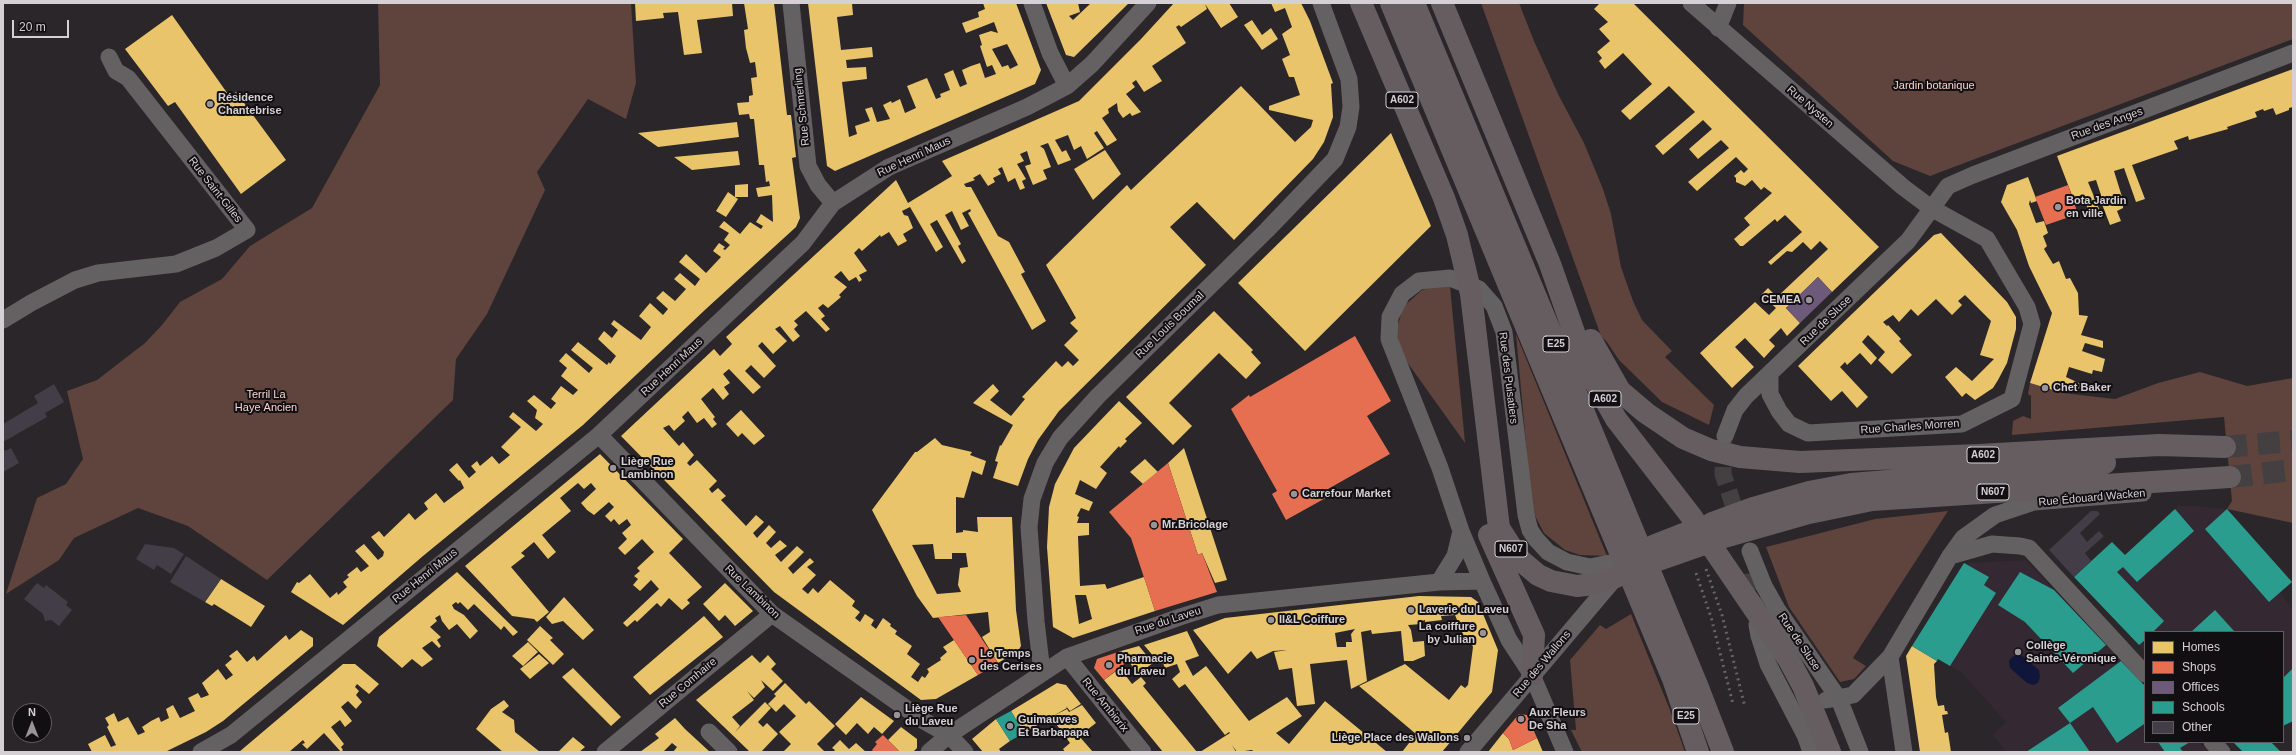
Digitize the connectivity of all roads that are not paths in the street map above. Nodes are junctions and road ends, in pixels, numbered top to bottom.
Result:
1 (791, 3) edge
2 (1032, 3) edge
3 (1148, 3) edge
4 (1321, 3) edge
5 (1361, 3) edge
6 (1391, 3) edge
7 (1414, 3) edge
8 (1442, 3) edge
9 (1691, 3) edge
10 (1728, 3) edge
11 (1718, 28) junction
12 (2293, 53) edge
13 (109, 57) dead end
14 (1068, 86) junction
15 (833, 203) junction
16 (1931, 208) junction
17 (1550, 264) junction
18 (3, 320) edge
19 (1770, 374) junction
20 (599, 435) junction
21 (1486, 435) junction
22 (1718, 443) junction
23 (2225, 447) joint
24 (2230, 477) tunnel mouth
25 (2199, 479) junction
26 (1756, 517) junction
27 (1709, 530) junction
28 (1461, 532) junction
29 (1656, 553) dead end
30 (1950, 556) junction
31 (1613, 570) junction
32 (1752, 573) tunnel mouth
33 (1482, 581) junction
34 (1439, 582) junction
35 (772, 614) junction
36 (1757, 624) tunnel mouth
37 (1068, 657) junction
38 (1890, 657) junction
39 (1768, 664) junction
40 (1042, 672) junction
41 (2144, 673) edge
42 (1532, 674) junction
43 (1791, 684) dead end
44 (1832, 699) junction
45 (709, 732) dead end
46 (949, 735) junction
47 (2213, 743) edge
48 (201, 752) edge
49 (605, 752) edge
50 (729, 752) edge
51 (929, 752) edge
52 (965, 752) edge
53 (1143, 752) edge
54 (1468, 752) edge
55 (1565, 752) edge
56 (1698, 752) edge
57 (1723, 752) edge
58 (1811, 752) edge
59 (1830, 752) edge
60 (1860, 752) edge
61 (1904, 752) edge
62 (2222, 752) edge

1 - 15 street, Rue Schmerling
2 - 14 street
3 - 14 street, Rue Henri Maus
4 - 40 street, Rue Louis Boumal
5 - 21 highway, A602
6 - 56 highway, E25
7 - 57 highway, E25
8 - 17 highway, A602
9 - 11 street, Rue Nysten
10 - 11 street
11 - 16 street, Rue Nysten
12 - 16 street, Rue des Anges
13 - 18 street, Rue Saint-Gilles
14 - 15 street, Rue Henri Maus
15 - 20 street, Rue Henri Maus
16 - 19 street, Rue de Sluse
16 - 19 street, Rue Charles Morren
17 - 22 highway, A602
17 - 27 highway, A602
19 - 22 street, Rue de Sluse
20 - 35 street, Rue Lambinon
20 - 48 street, Rue Henri Maus
21 - 31 highway, N607
21 - 42 highway, A602
22 - 23 highway, A602
23 - 26 highway, N607
24 - 25 highway, N607
25 - 26 highway, N607
25 - 30 street, Rue Édouard Wacken
26 - 27 highway, N607
27 - 29 highway, N607
27 - 59 highway, A602
28 - 31 street, Rue des Puisatiers
28 - 33 street, Rue des Puisatiers
28 - 34 street
30 - 38 street, Rue Édouard Wacken
30 - 41 street
31 - 42 street, Rue des Wallons
32 - 44 street, Rue de Sluse
33 - 34 street, Rue du Laveu
33 - 42 street, Rue des Puisatiers
34 - 37 street, Rue du Laveu
35 - 46 street, Rue Lambinon
35 - 49 street, Rue Comhaire
36 - 39 street
37 - 40 street, Rue du Laveu
37 - 53 street, Rue Ambiorix
38 - 44 street, Rue Édouard Wacken
38 - 61 street
39 - 43 street
39 - 58 street
40 - 46 street, Rue du Laveu
42 - 54 street, Rue des Wallons
42 - 55 street, Rue des Puisatiers
44 - 60 street, Rue de Sluse
45 - 50 street
46 - 51 street, Rue du Laveu
46 - 52 street, Rue Lambinon
47 - 62 street

